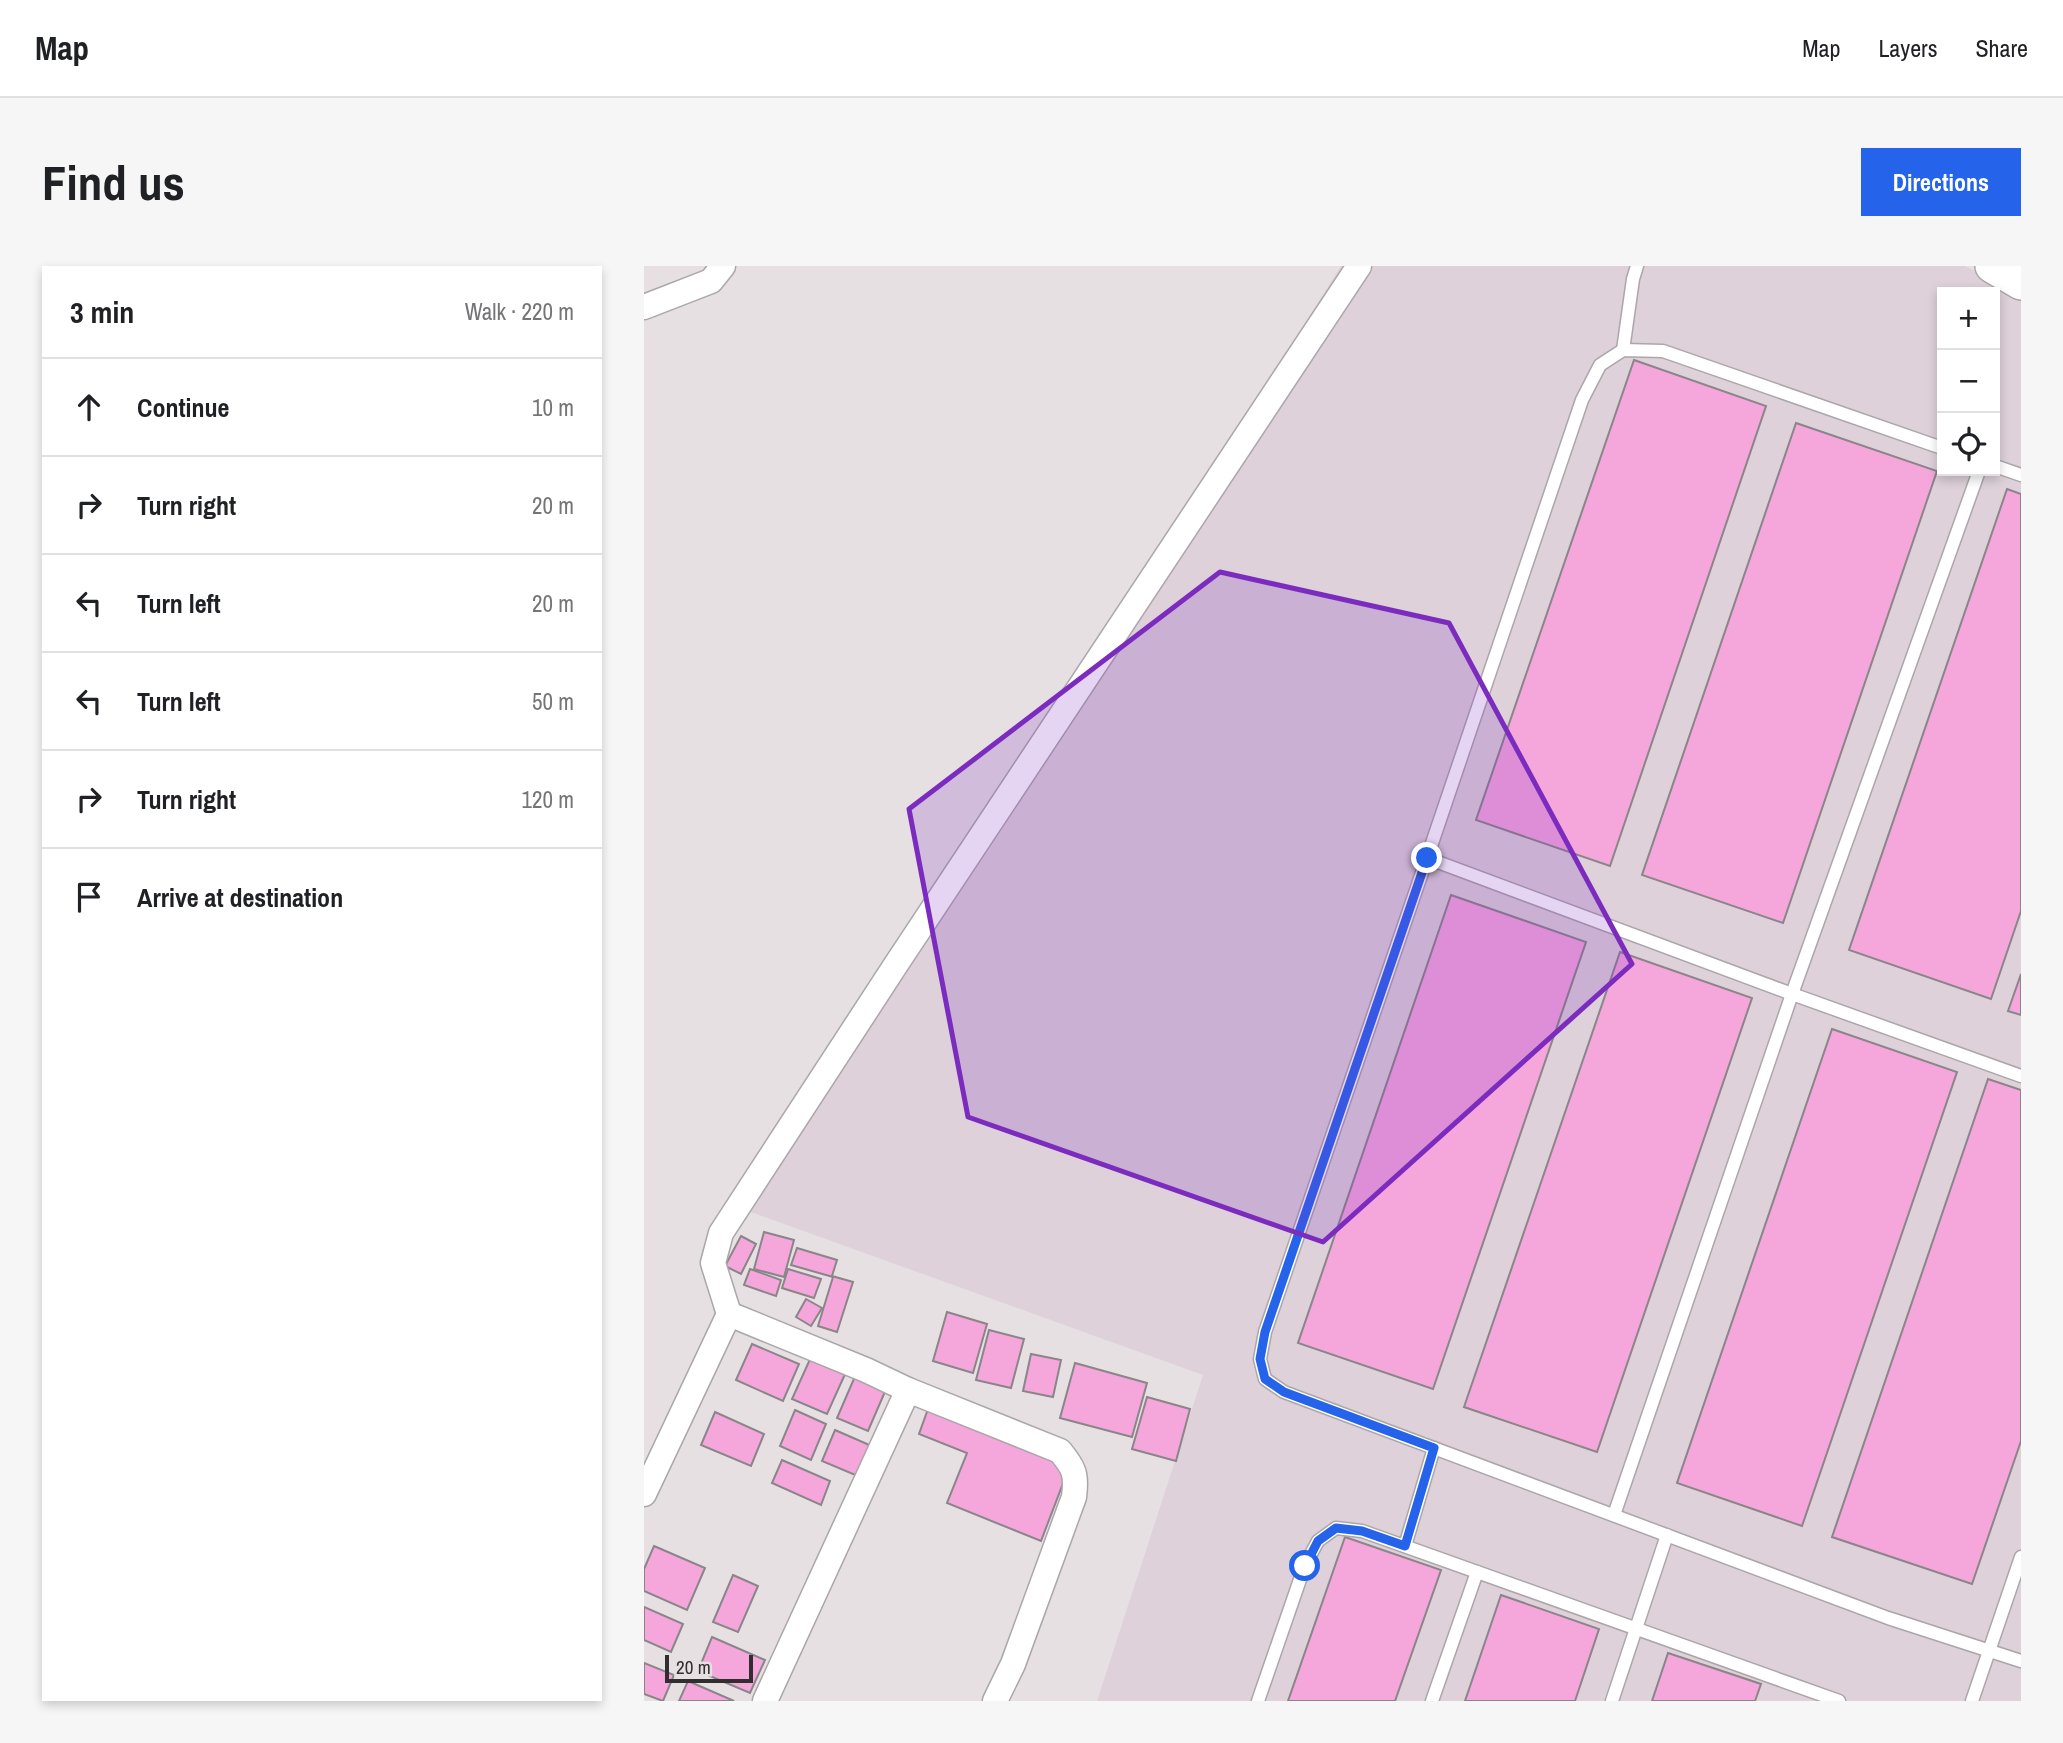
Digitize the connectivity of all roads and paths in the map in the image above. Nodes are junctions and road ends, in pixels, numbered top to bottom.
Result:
1 (723, 266) edge
2 (1359, 266) edge
3 (1637, 266) edge
4 (1992, 266) edge
5 (2021, 283) edge
6 (644, 307) edge
7 (1623, 350) junction
8 (1937, 446) edge
9 (2000, 468) edge
10 (2021, 475) edge
11 (1977, 476) edge
12 (1427, 858) junction
13 (1792, 994) junction
14 (2021, 1076) edge
15 (729, 1314) junction
16 (908, 1390) junction
17 (1434, 1448) junction
18 (644, 1494) edge
19 (1614, 1515) junction
20 (1667, 1535) junction
21 (1405, 1546) junction
22 (2021, 1557) edge
23 (1477, 1572) junction
24 (1637, 1629) junction
25 (1989, 1650) junction
26 (2021, 1661) edge
27 (1801, 1687) junction
28 (765, 1701) edge
29 (995, 1701) edge
30 (1258, 1701) edge
31 (1432, 1701) edge
32 (1612, 1701) edge
33 (1797, 1701) edge
34 (1839, 1701) edge
35 (1972, 1701) edge

1 - 6 street
2 - 15 street
3 - 7 lane
4 - 5 main road
7 - 8 lane
7 - 12 lane
9 - 10 lane
11 - 13 lane
12 - 13 lane
12 - 17 lane
13 - 14 lane
13 - 19 lane
15 - 16 street
15 - 18 street
16 - 28 street
16 - 29 street
17 - 19 lane
17 - 21 lane
19 - 20 lane
20 - 24 lane
20 - 25 lane
21 - 23 lane
21 - 30 lane
22 - 25 lane
23 - 24 lane
23 - 31 lane
24 - 27 lane
24 - 32 lane
25 - 26 lane
25 - 35 lane
27 - 33 lane
27 - 34 lane

